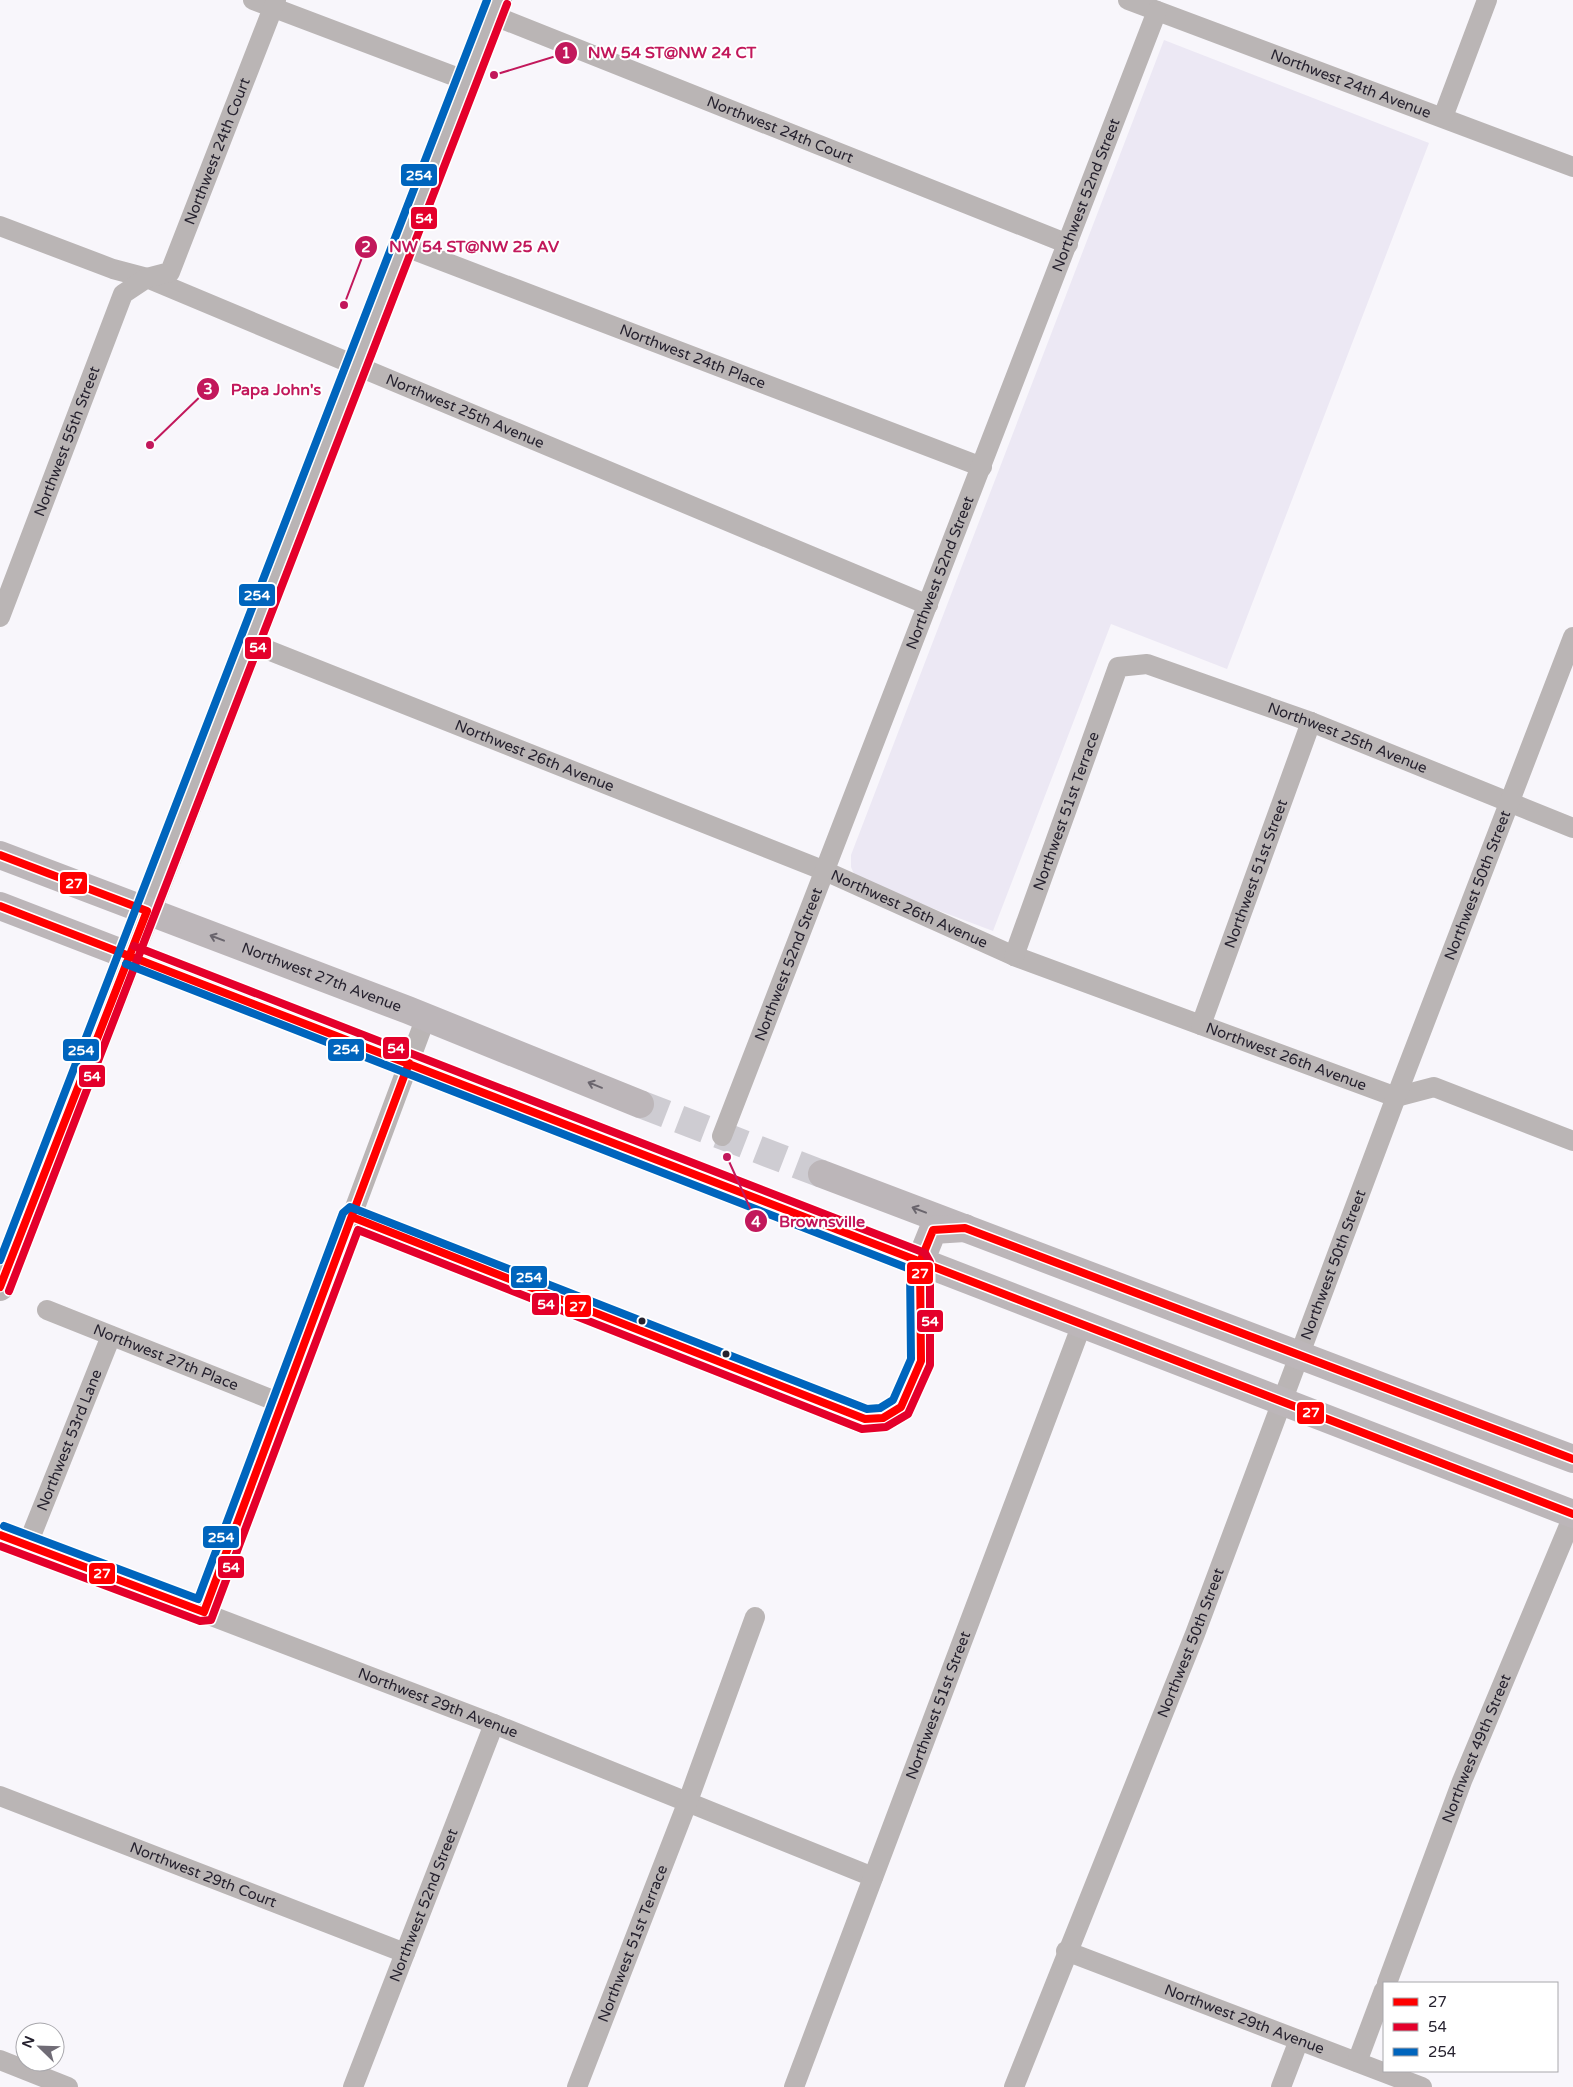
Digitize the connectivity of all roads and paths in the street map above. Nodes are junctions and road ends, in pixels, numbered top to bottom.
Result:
1 (253, 0) edge
2 (1128, 0) edge
3 (1487, 0) edge
4 (274, 4) edge
5 (495, 8) edge
6 (1157, 11) junction
7 (467, 81) junction
8 (1443, 117) junction
9 (1573, 167) edge
10 (0, 226) edge
11 (1068, 244) junction
12 (403, 246) junction
13 (147, 278) junction
14 (357, 366) junction
15 (982, 467) junction
16 (928, 605) junction
17 (0, 617) edge
18 (1573, 637) edge
19 (250, 643) junction
20 (1118, 667) joint
21 (1312, 722) junction
22 (1510, 804) junction
23 (1573, 828) edge
24 (0, 855) edge
25 (825, 871) junction
26 (0, 906) edge
27 (147, 911) junction
28 (130, 955) junction
29 (1014, 956) junction
30 (426, 1018) junction
31 (1201, 1025) junction
32 (409, 1063) junction
33 (1396, 1096) junction
34 (640, 1104) tunnel mouth
35 (722, 1136) dead end
36 (1573, 1141) edge
37 (625, 1147) tunnel mouth
38 (822, 1174) tunnel mouth
39 (808, 1218) tunnel mouth
40 (965, 1228) junction
41 (920, 1262) junction
42 (0, 1287) edge
43 (47, 1310) dead end
44 (1082, 1324) junction
45 (111, 1336) junction
46 (1299, 1355) junction
47 (1282, 1401) junction
48 (283, 1404) junction
49 (1573, 1459) edge
50 (1573, 1515) edge
51 (0, 1535) edge
52 (26, 1546) junction
53 (204, 1612) junction
54 (755, 1617) dead end
55 (494, 1724) junction
56 (0, 1796) edge
57 (688, 1801) junction
58 (873, 1878) junction
59 (1066, 1951) junction
60 (405, 1953) junction
61 (1387, 1982) edge
62 (1383, 1993) edge
63 (1299, 2040) junction
64 (0, 2060) edge
65 (1357, 2062) junction
66 (68, 2087) edge
67 (353, 2087) edge
68 (577, 2087) edge
69 (794, 2087) edge
70 (1014, 2087) edge
71 (1281, 2087) edge
72 (1422, 2087) edge

1 - 4 street
2 - 6 street, Northwest 24th Avenue
3 - 8 street
4 - 7 street
4 - 13 street, Northwest 24th Court
5 - 7 main road
5 - 11 street, Northwest 24th Court
6 - 8 street, Northwest 24th Avenue
6 - 11 street, Northwest 52nd Street
7 - 12 main road
8 - 9 street, Northwest 24th Avenue
10 - 13 street, Northwest 25th Avenue
11 - 15 street, Northwest 52nd Street
12 - 14 main road
12 - 15 street, Northwest 24th Place
13 - 14 street, Northwest 25th Avenue
13 - 17 street, Northwest 55th Street
14 - 16 street, Northwest 25th Avenue
14 - 19 main road
15 - 16 street, Northwest 52nd Street
16 - 25 street, Northwest 52nd Street
18 - 22 street, Northwest 50th Street
19 - 25 street, Northwest 26th Avenue
19 - 27 main road
20 - 21 street, Northwest 25th Avenue
20 - 29 street, Northwest 51st Terrace
21 - 22 street, Northwest 25th Avenue
21 - 31 street, Northwest 51st Street
22 - 23 street, Northwest 25th Avenue
22 - 33 street, Northwest 50th Street
24 - 27 main road, Northwest 27th Avenue
25 - 29 street, Northwest 26th Avenue
25 - 35 street, Northwest 52nd Street
26 - 28 main road
27 - 28 main road
30 -> 27 main road, Northwest 27th Avenue
28 - 32 main road
28 - 42 main road
29 - 31 street, Northwest 26th Avenue
30 - 32 street
34 -> 30 main road, Northwest 27th Avenue
31 - 33 street, Northwest 26th Avenue
32 - 37 main road
32 - 48 street
33 - 36 street
33 - 46 street, Northwest 50th Street
40 -> 38 main road
39 - 41 main road
40 - 41 main road
40 - 46 main road
41 - 44 main road
43 - 45 street, Northwest 27th Place
44 - 47 main road
44 - 58 street, Northwest 51st Street
45 - 48 street, Northwest 27th Place
45 - 52 street, Northwest 53rd Lane
46 - 47 street, Northwest 50th Street
46 - 49 main road
47 - 50 main road
47 - 59 street, Northwest 50th Street
48 - 53 street
50 - 61 street, Northwest 49th Street
51 - 52 street, Northwest 29th Avenue
52 - 53 street, Northwest 29th Avenue
53 - 55 street, Northwest 29th Avenue
54 - 57 street, Northwest 51st Terrace
55 - 57 street, Northwest 29th Avenue
55 - 60 street, Northwest 52nd Street
56 - 60 street, Northwest 29th Court
57 - 58 street, Northwest 29th Avenue
57 - 68 street, Northwest 51st Terrace
58 - 69 street, Northwest 51st Street
59 - 63 street, Northwest 29th Avenue
59 - 70 street, Northwest 50th Street
60 - 67 street, Northwest 52nd Street
62 - 65 street
63 - 65 street, Northwest 29th Avenue
63 - 71 street
64 - 66 street
65 - 72 street, Northwest 29th Avenue

